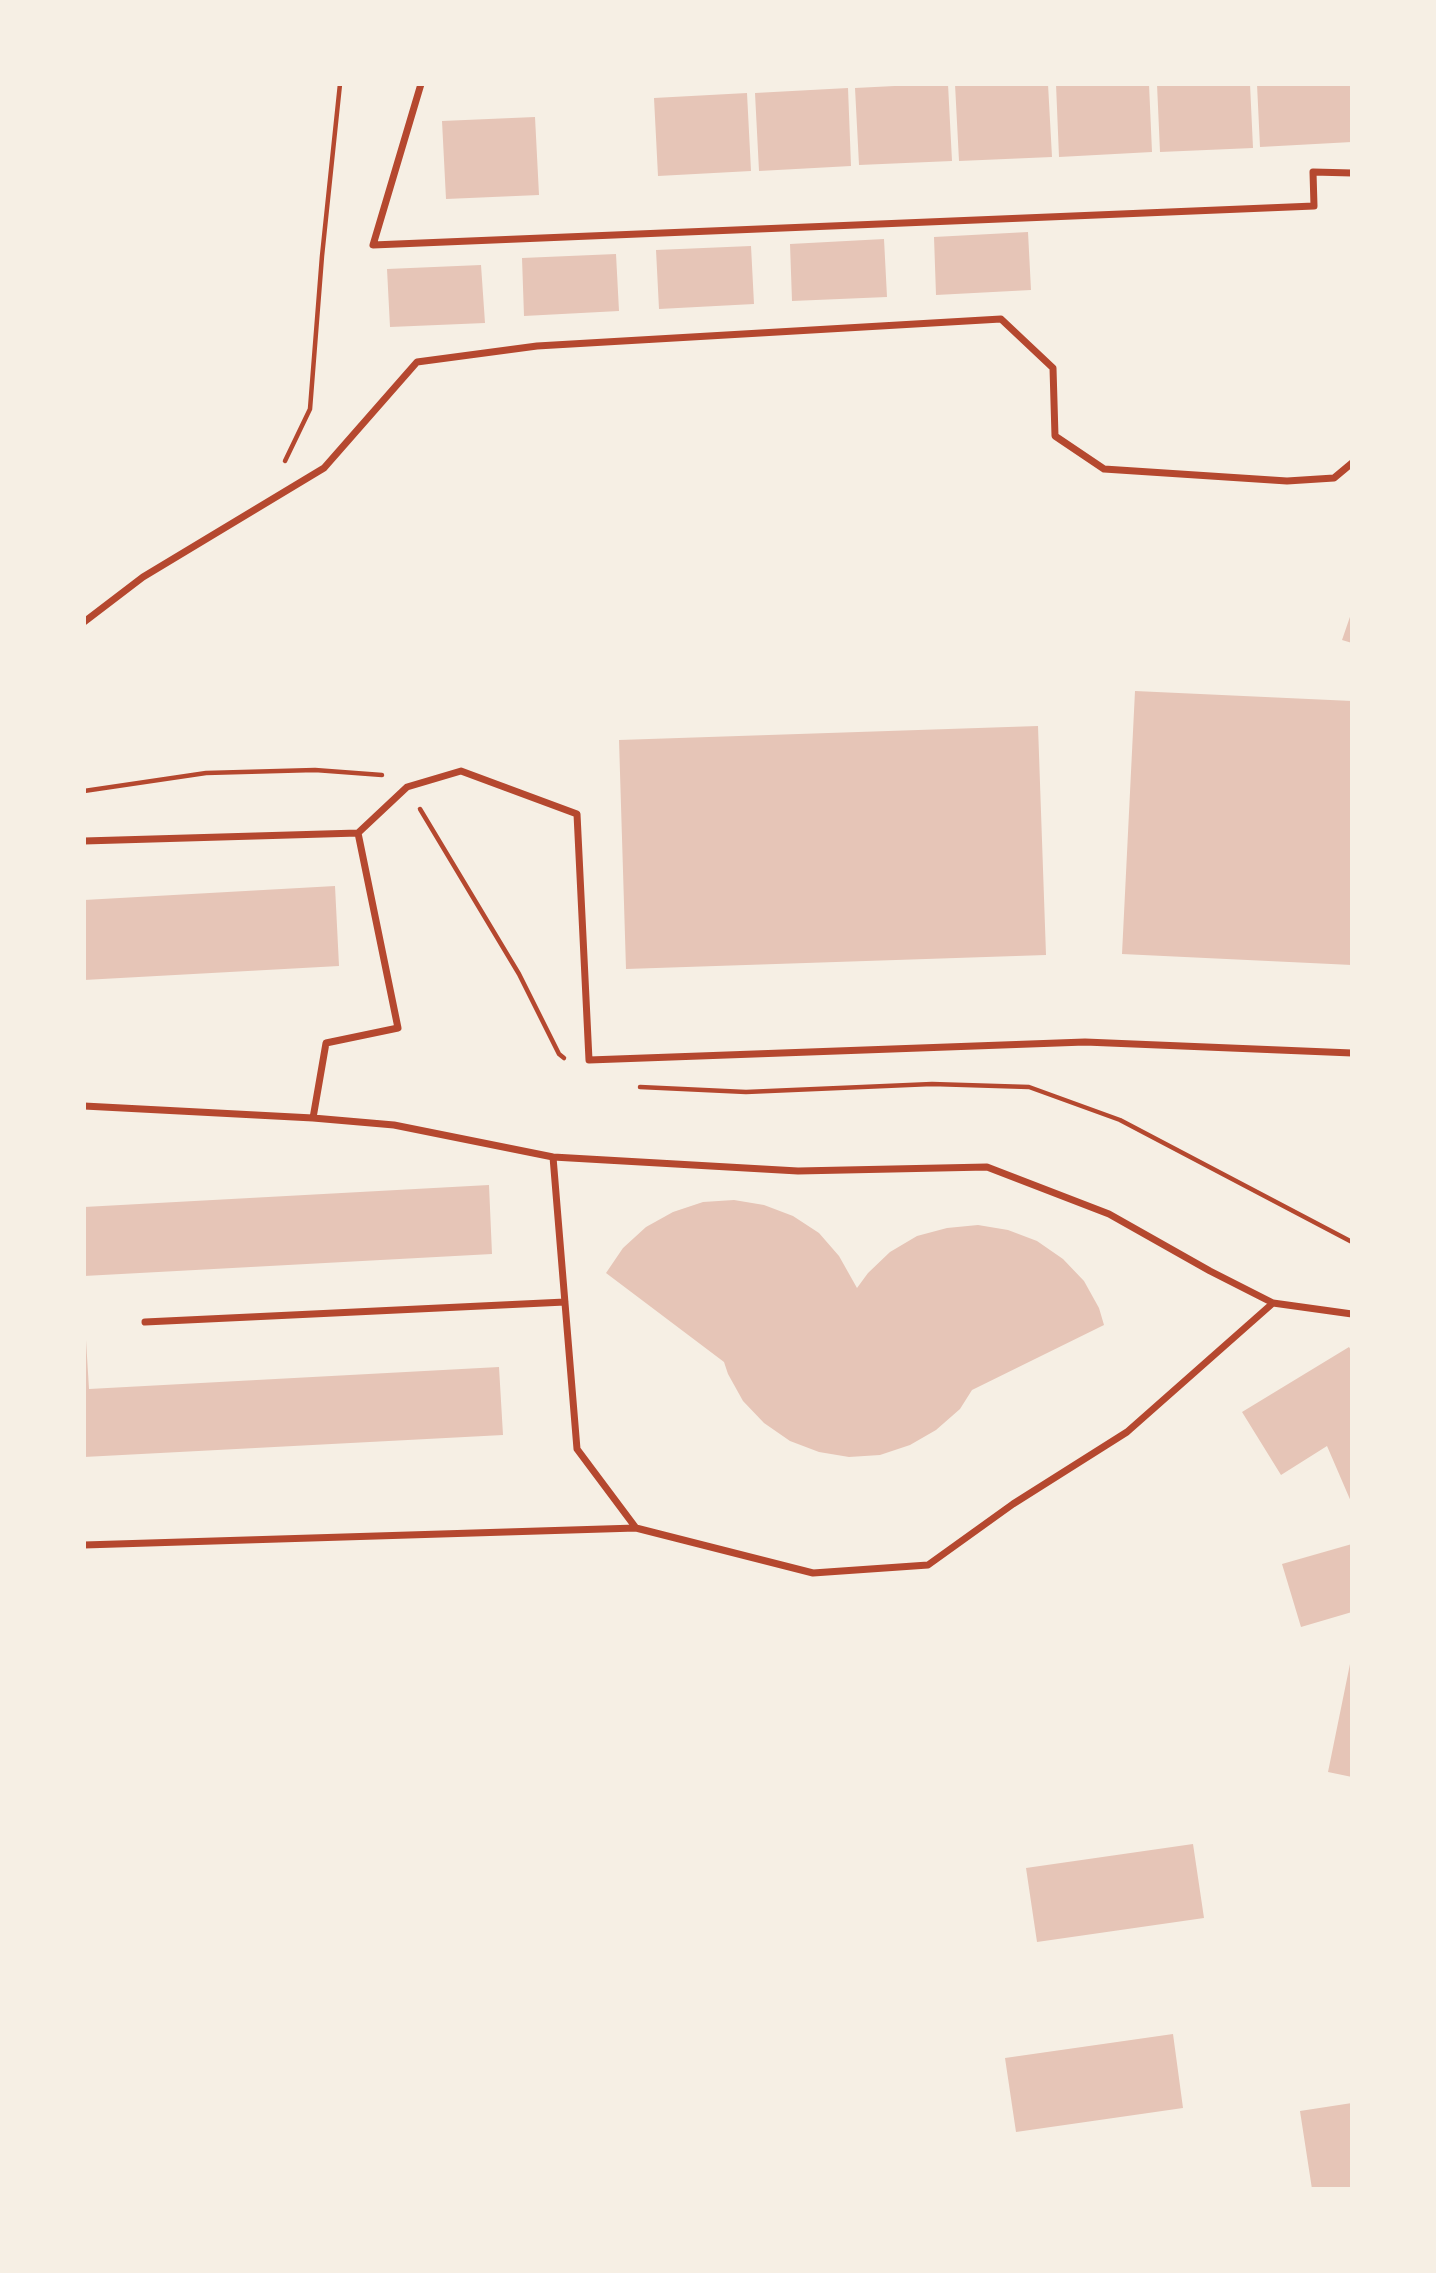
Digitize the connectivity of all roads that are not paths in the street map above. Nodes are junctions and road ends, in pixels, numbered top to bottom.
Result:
1 (421, 84) edge
2 (1352, 173) edge
3 (1352, 463) edge
4 (84, 622) edge
5 (358, 833) junction
6 (84, 841) edge
7 (1352, 1054) edge
8 (84, 1106) edge
9 (313, 1118) junction
10 (553, 1157) junction
11 (565, 1302) junction
12 (1273, 1303) junction
13 (1352, 1314) edge
14 (145, 1322) dead end
15 (636, 1528) junction
16 (84, 1545) edge

1 - 2 street
3 - 4 street
5 - 6 street
5 - 7 street
5 - 9 street
8 - 9 street
9 - 10 street
10 - 11 street
10 - 12 street
11 - 14 street
11 - 15 street
12 - 13 street
12 - 15 street
15 - 16 street

